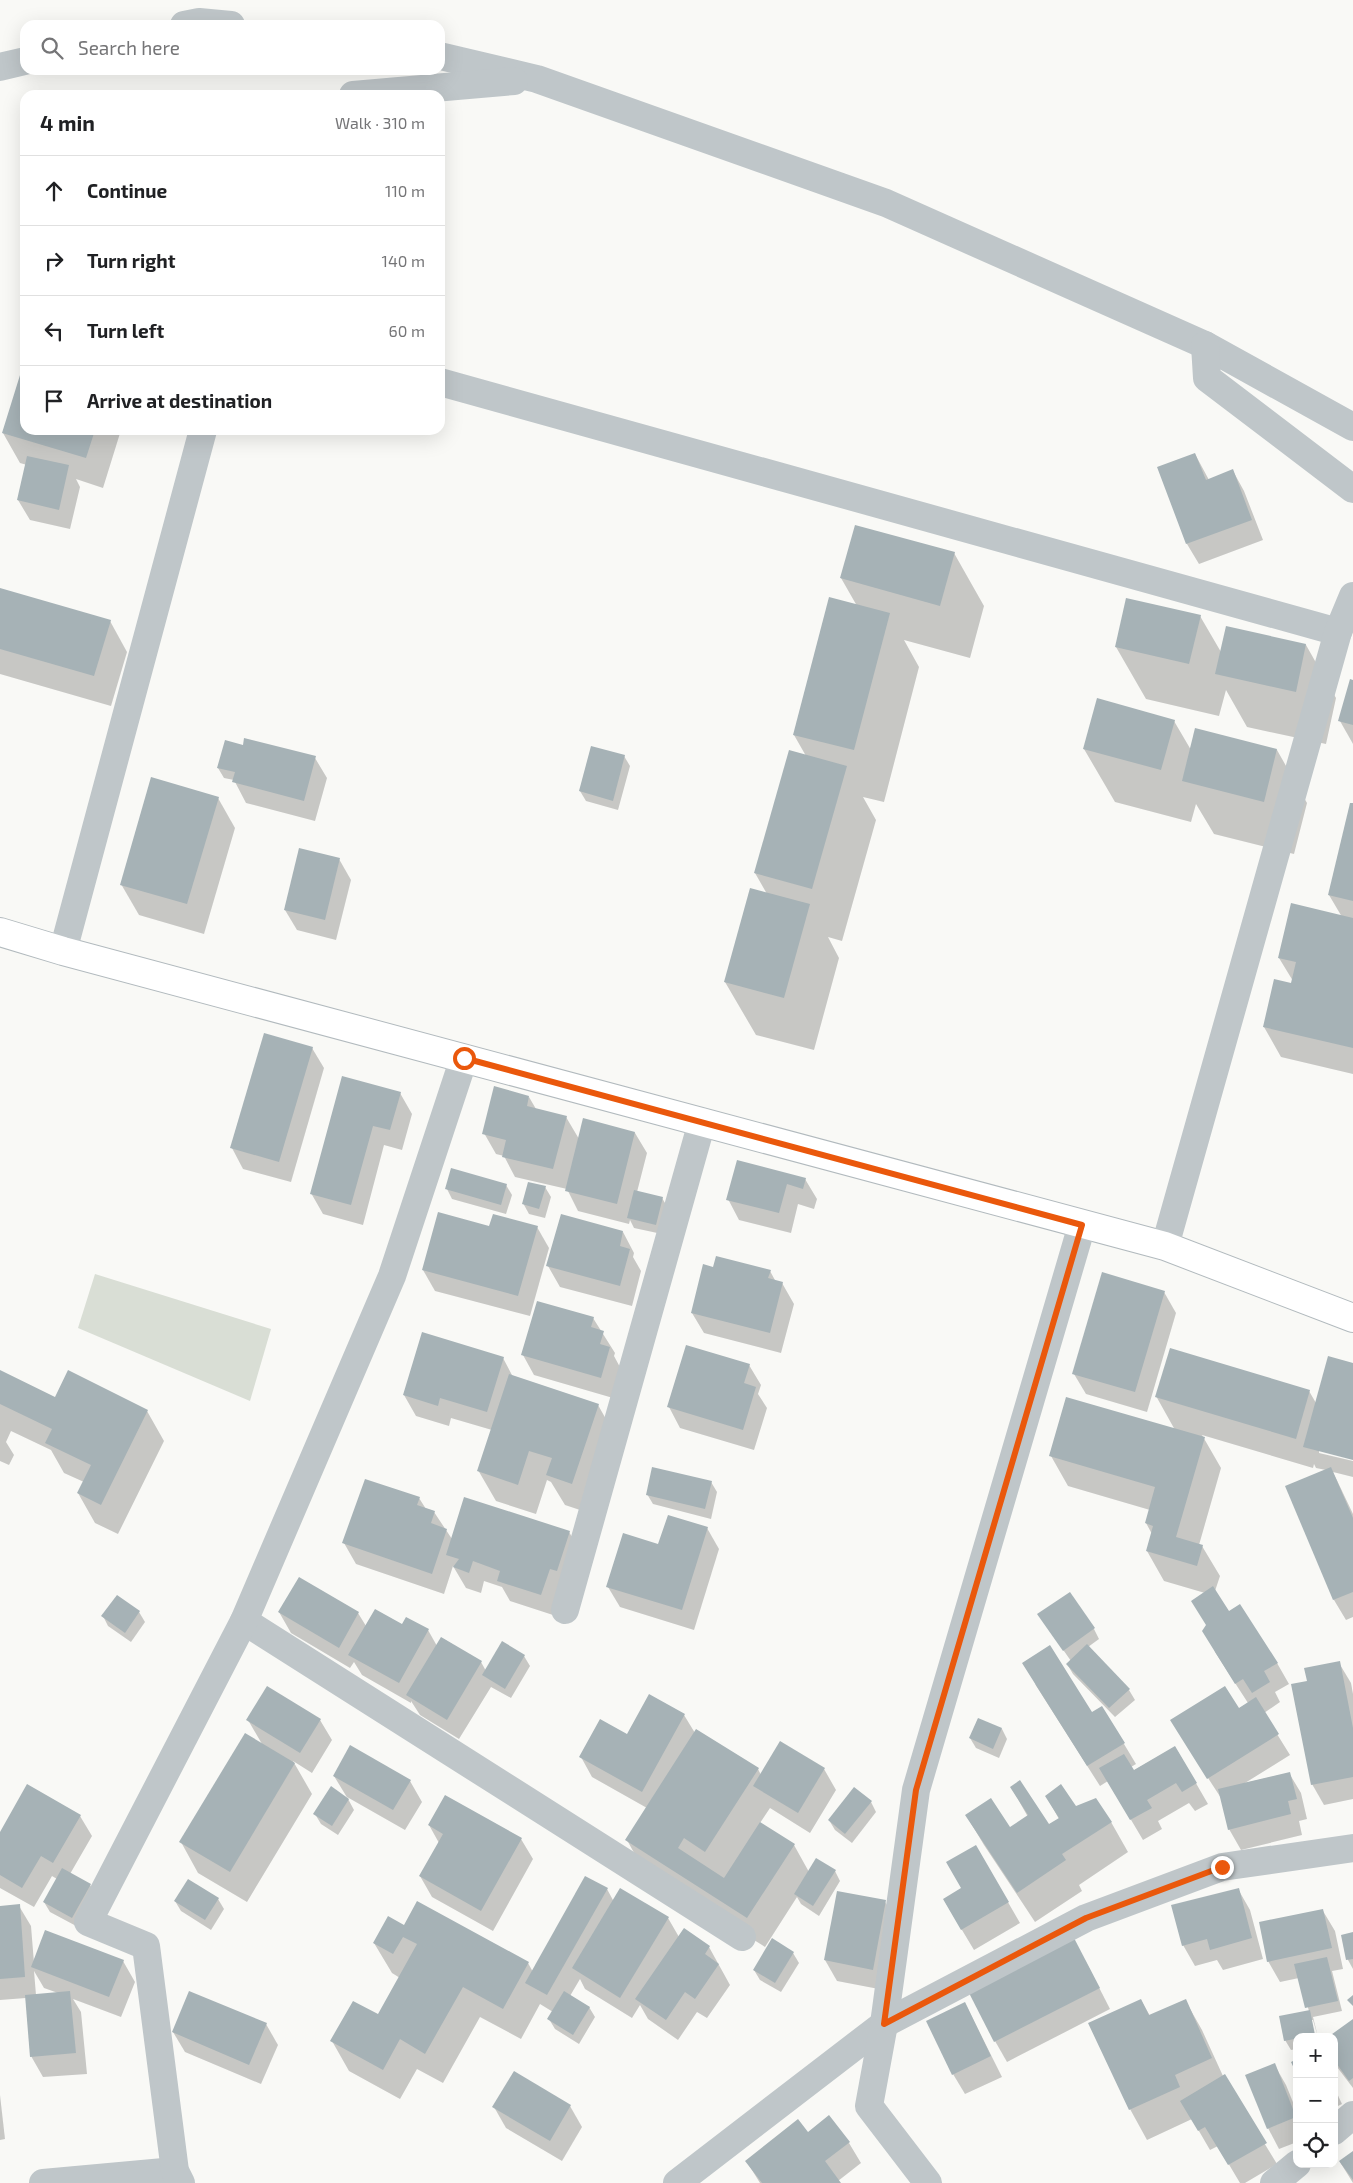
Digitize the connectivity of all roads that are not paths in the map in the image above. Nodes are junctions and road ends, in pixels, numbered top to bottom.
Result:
1 (445, 57) edge
2 (20, 62) edge
3 (0, 67) edge
4 (536, 79) junction
5 (410, 90) edge
6 (1205, 345) junction
7 (445, 383) edge
8 (1353, 427) edge
9 (202, 435) edge
10 (1353, 489) edge
11 (1353, 596) edge
12 (1338, 632) junction
13 (0, 932) edge
14 (64, 951) junction
15 (464, 1058) junction
16 (702, 1122) junction
17 (1082, 1225) junction
18 (1165, 1246) junction
19 (1353, 1318) edge
20 (566, 1610) dead end
21 (244, 1621) junction
22 (1353, 1848) edge
23 (742, 1937) dead end
24 (884, 2024) junction
25 (1353, 2115) edge
26 (1338, 2128) edge
27 (1293, 2167) edge
28 (178, 2177) edge
29 (44, 2183) edge
30 (677, 2183) edge
31 (928, 2183) edge
32 (1274, 2183) edge

1 - 4 street
2 - 3 street
4 - 5 street
4 - 6 street
6 - 8 street
6 - 10 street
7 - 12 street
9 - 14 street
11 - 12 street
12 - 18 street
13 - 14 street
14 - 15 street
15 - 16 street
15 - 21 street
16 - 17 street
16 - 20 street
17 - 18 street
17 - 24 street
18 - 19 street
21 - 23 street
21 - 28 street
22 - 24 street
24 - 30 street
24 - 31 street
25 - 26 street
27 - 32 street
28 - 29 street

